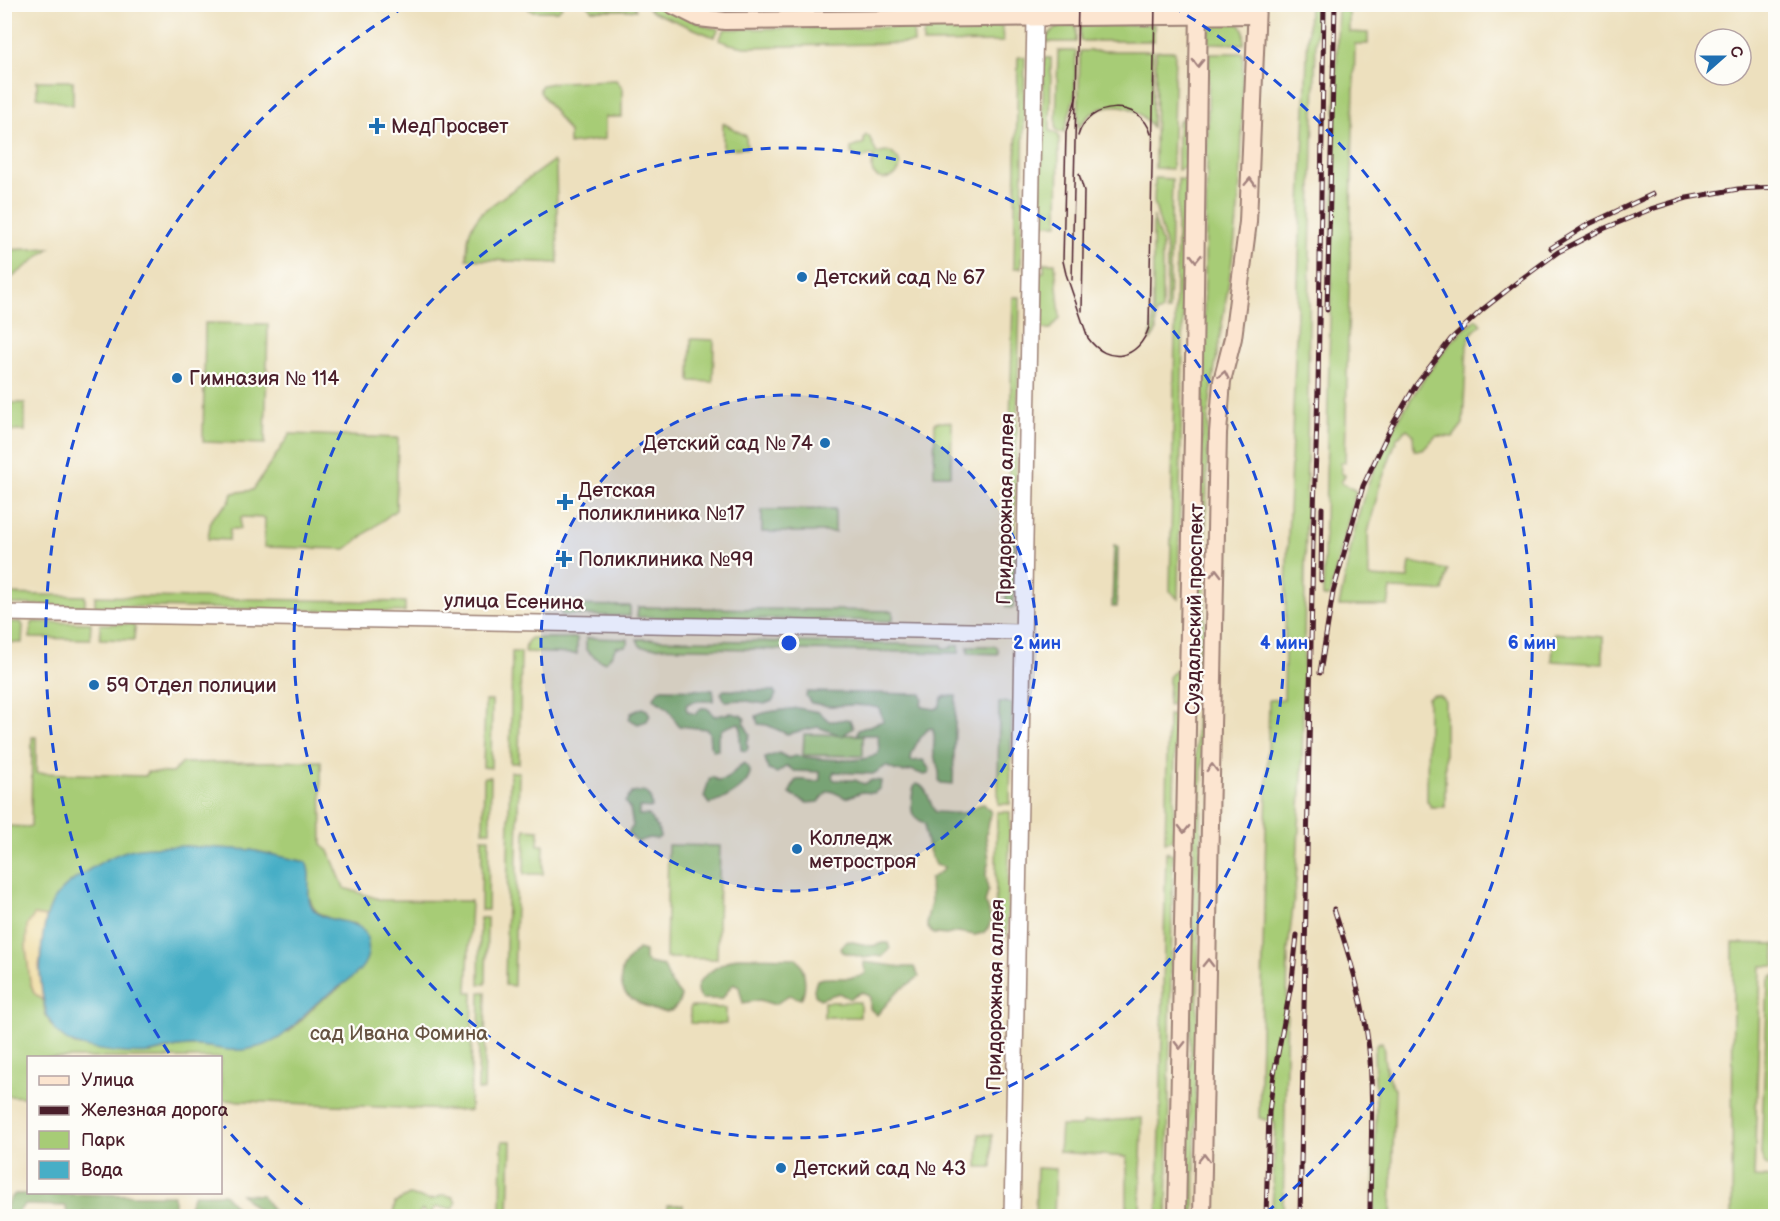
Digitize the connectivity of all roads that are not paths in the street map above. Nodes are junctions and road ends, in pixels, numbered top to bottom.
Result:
1 (671, 4) edge
2 (703, 4) edge
3 (1199, 10) edge
4 (1256, 10) edge
5 (1035, 18) junction
6 (725, 21) junction
7 (4, 613) edge
8 (1023, 632) junction
9 (1012, 1216) edge
10 (1177, 1216) edge
11 (1203, 1216) edge

1 - 6 main road
2 - 6 main road
3 - 4 main road
3 - 5 main road
3 -> 10 main road, Суздальский проспект
11 -> 4 main road, Суздальский проспект
5 - 6 main road
5 - 8 street, Придорожная аллея
7 - 8 street, улица Есенина
8 - 9 street, Придорожная аллея

